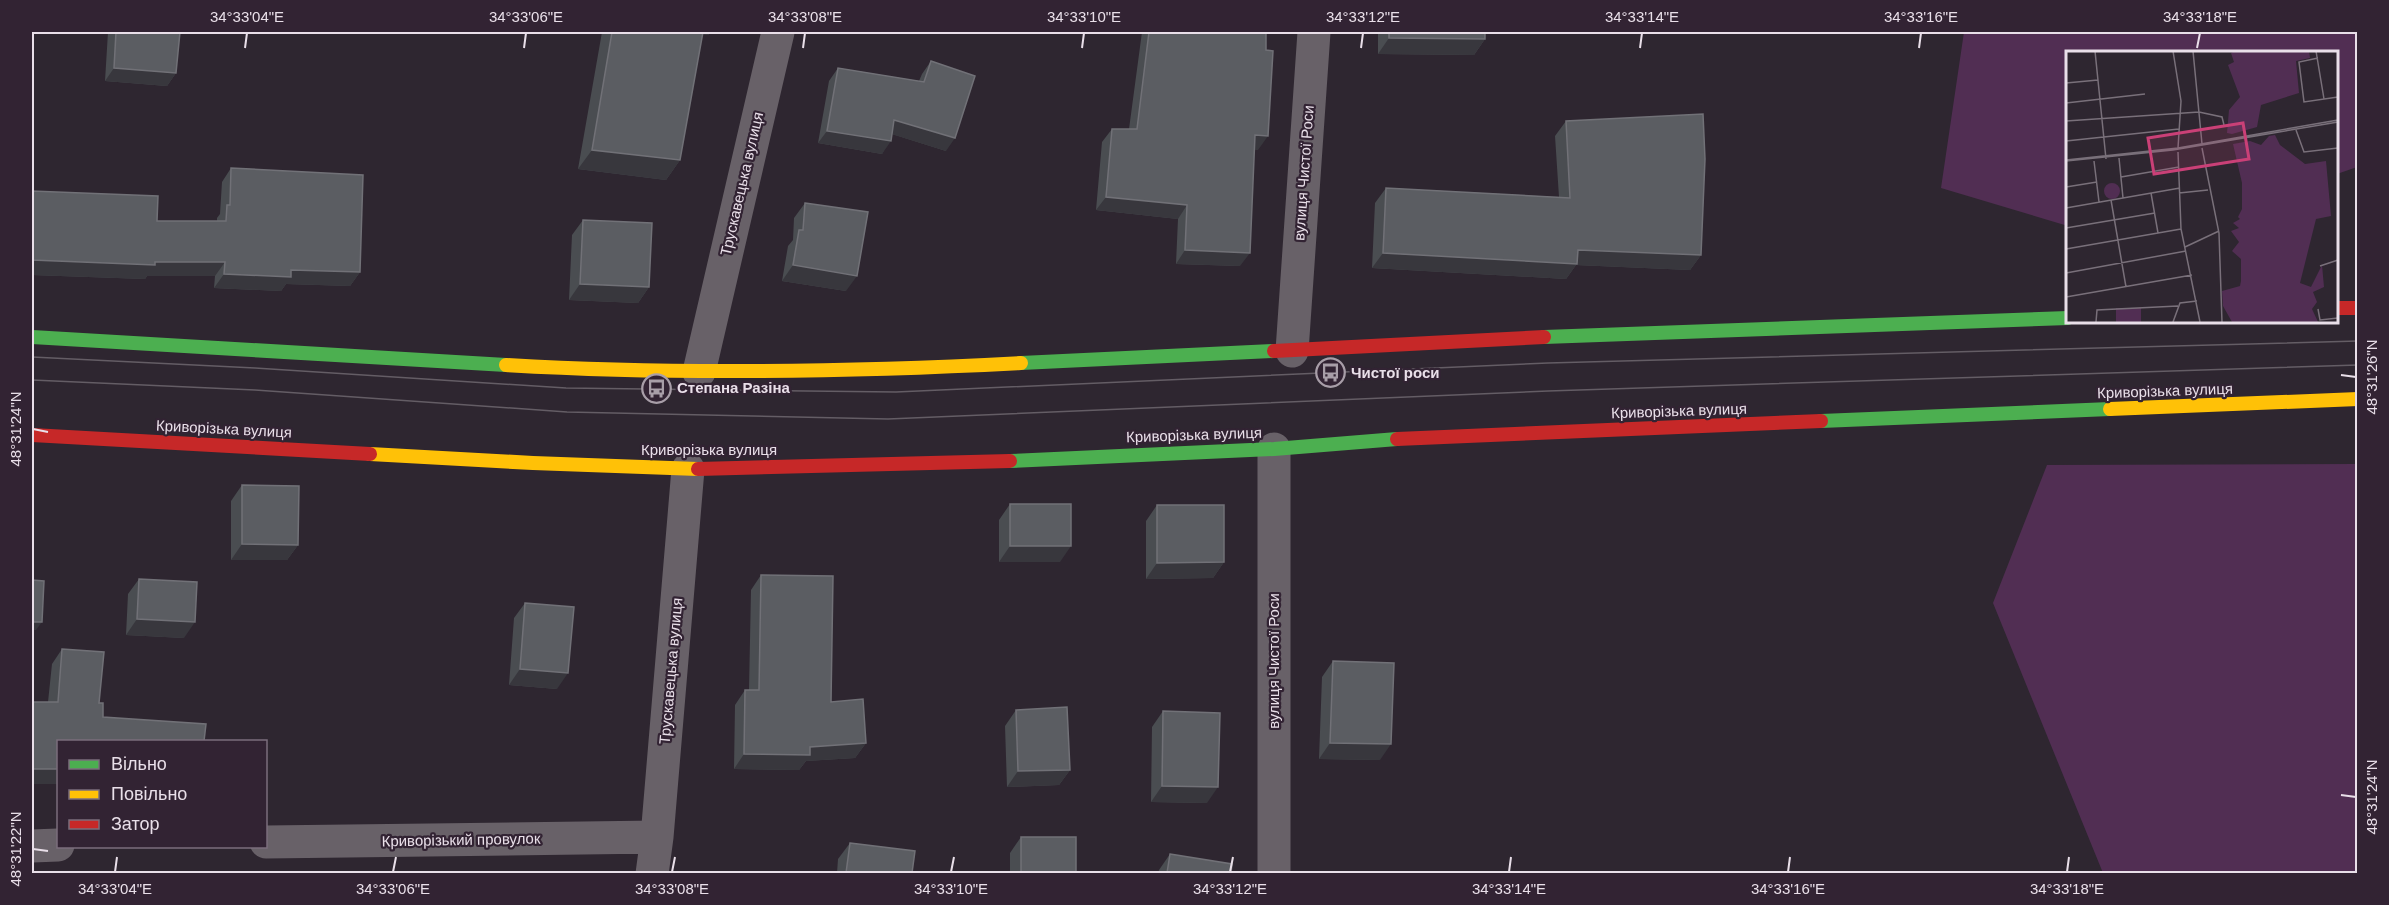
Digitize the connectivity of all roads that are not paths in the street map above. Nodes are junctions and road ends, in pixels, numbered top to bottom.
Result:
1 (777, 32) edge
2 (1314, 32) edge
3 (2338, 308) edge
4 (2358, 308) edge
5 (2066, 318) edge
6 (32, 337) edge
7 (1292, 351) junction
8 (699, 372) junction
9 (2358, 399) edge
10 (32, 435) edge
11 (1274, 448) junction
12 (688, 469) junction
13 (657, 837) junction
14 (267, 842) edge
15 (57, 845) edge
16 (32, 846) edge
17 (652, 873) edge
18 (1274, 873) edge

1 - 8 street, Трускавецька вулиця
2 - 7 street, вулиця Чистої Роси
3 - 4 main road
5 - 7 main road
6 - 8 main road
7 - 8 main road
9 - 11 main road, Криворізька вулиця
10 - 12 main road, Криворізька вулиця
11 - 12 main road, Криворізька вулиця
11 - 18 street, вулиця Чистої Роси
12 - 13 street, Трускавецька вулиця
13 - 14 street, Криворізький провулок
13 - 17 street, Трускавецька вулиця
15 - 16 street

